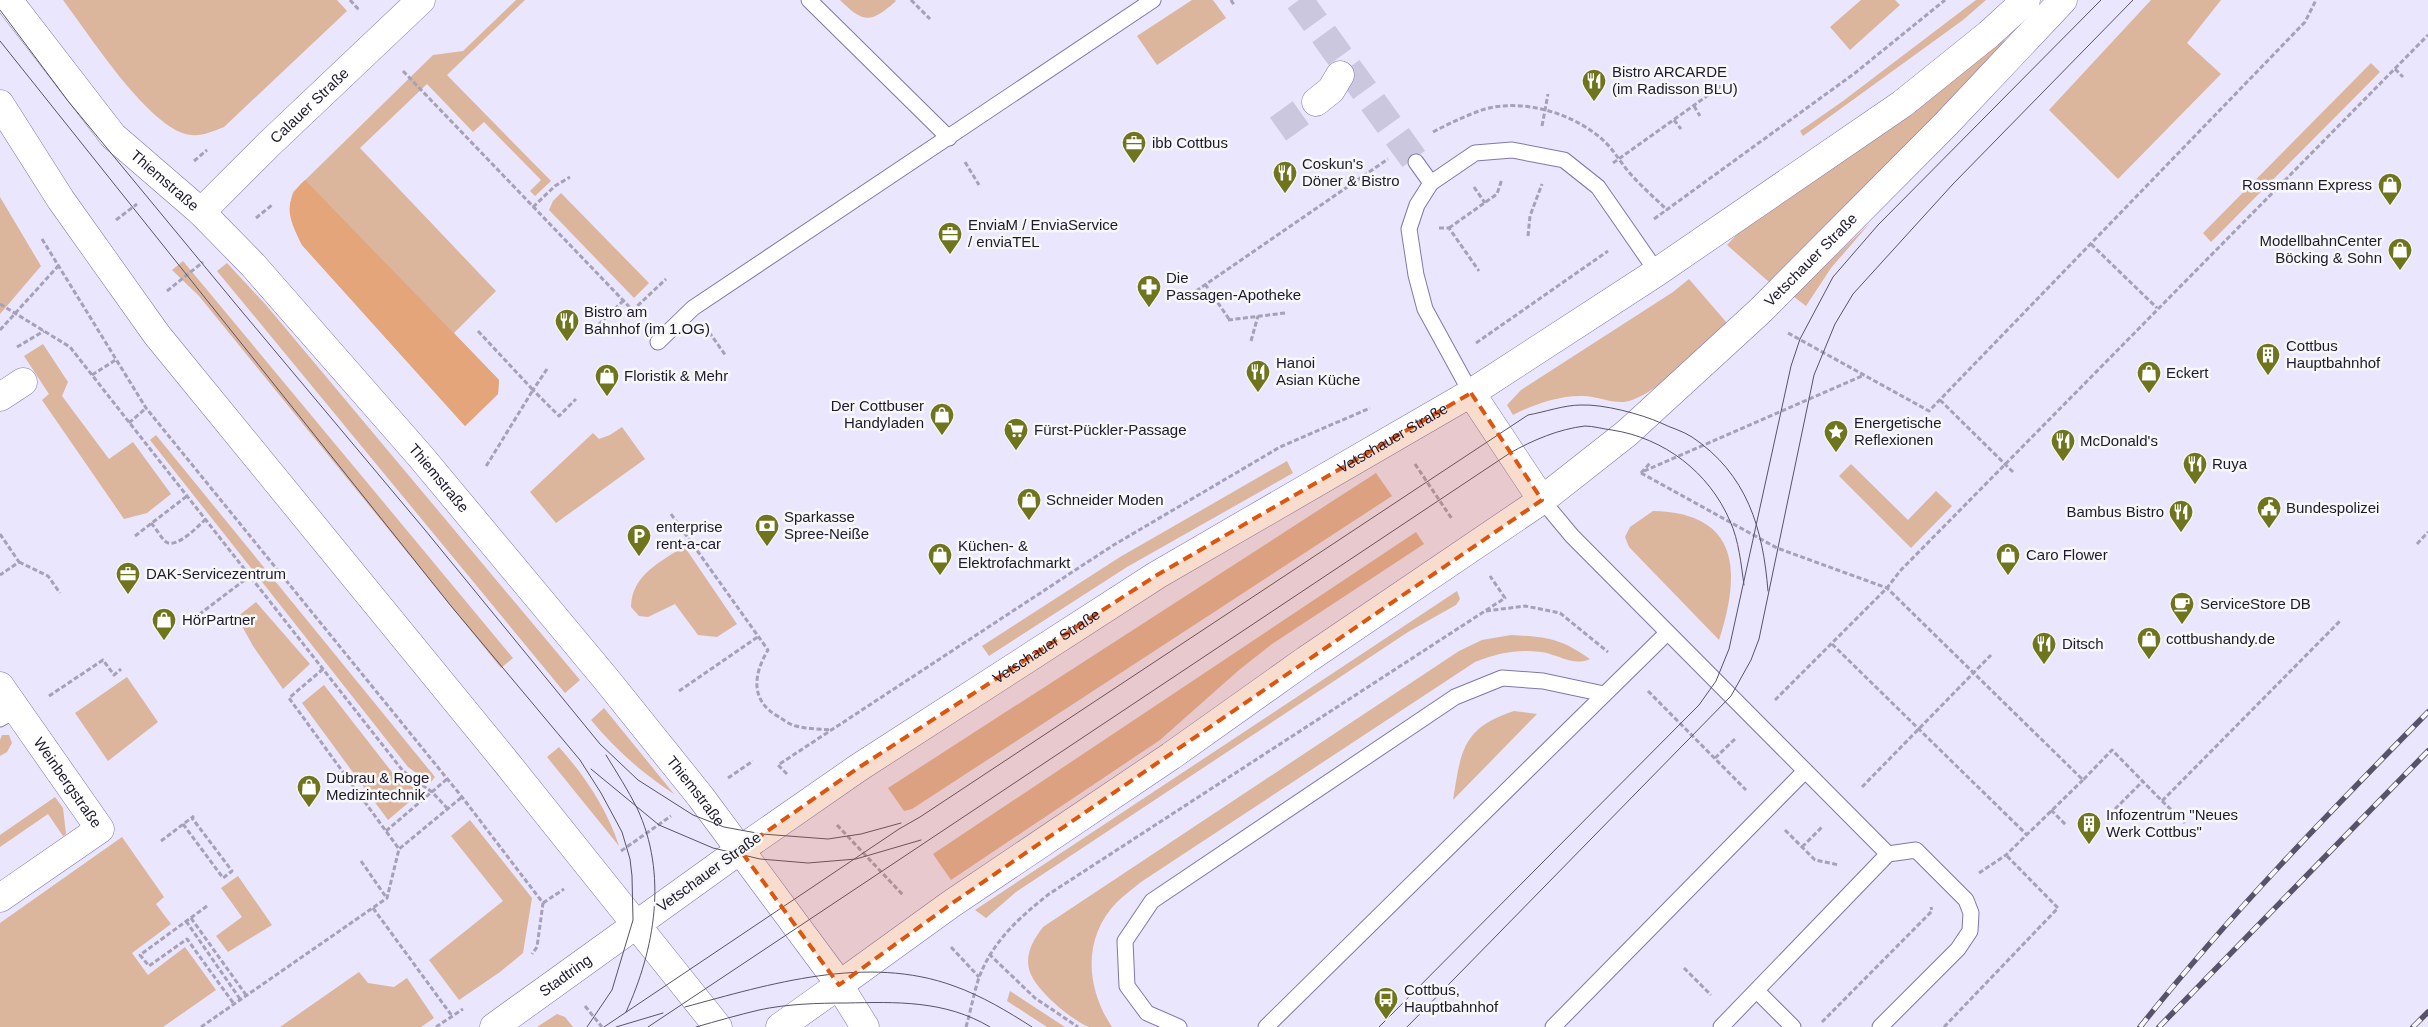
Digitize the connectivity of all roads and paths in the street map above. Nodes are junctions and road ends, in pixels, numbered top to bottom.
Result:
1 (8, 0) edge
2 (350, 0) edge
3 (420, 0) edge
4 (809, 0) edge
5 (912, 0) edge
6 (1153, 0) edge
7 (1231, 0) edge
8 (1945, 0) edge
9 (2026, 0) edge
10 (2063, 0) edge
11 (2316, 0) edge
12 (1234, 5) dead end
13 (360, 10) dead end
14 (930, 19) dead end
15 (2428, 35) edge
16 (2394, 68) junction
17 (403, 71) dead end
18 (1340, 75) dead end
19 (2403, 77) dead end
20 (1721, 86) dead end
21 (1548, 94) dead end
22 (1316, 102) tunnel mouth
23 (0, 104) edge
24 (1694, 106) junction
25 (1545, 110) junction
26 (1700, 116) dead end
27 (1674, 120) junction
28 (1542, 126) dead end
29 (1681, 129) dead end
30 (1433, 132) dead end
31 (949, 138) junction
32 (207, 150) dead end
33 (960, 155) dead end
34 (1389, 158) dead end
35 (1619, 158) junction
36 (1416, 162) tunnel mouth
37 (1605, 168) dead end
38 (570, 178) dead end
39 (1543, 180) dead end
40 (166, 182) junction
41 (1431, 183) junction
42 (979, 185) dead end
43 (1497, 194) dead end
44 (272, 205) dead end
45 (533, 207) junction
46 (1667, 210) junction
47 (201, 212) junction
48 (1449, 228) junction
49 (1409, 229) junction
50 (39, 233) dead end
51 (1631, 235) junction
52 (1528, 236) dead end
53 (90, 240) junction
54 (229, 240) junction
55 (2091, 244) junction
56 (59, 265) junction
57 (1479, 271) dead end
58 (1657, 272) junction
59 (666, 279) dead end
60 (1205, 284) junction
61 (1196, 291) dead end
62 (623, 301) junction
63 (0, 304) edge
64 (2157, 308) junction
65 (632, 311) junction
66 (141, 312) junction
67 (15, 313) junction
68 (1285, 313) dead end
69 (1258, 316) junction
70 (642, 321) dead end
71 (706, 326) dead end
72 (0, 330) edge
73 (593, 330) dead end
74 (1784, 330) dead end
75 (44, 331) junction
76 (478, 331) dead end
77 (1251, 341) dead end
78 (658, 342) dead end
79 (16, 347) dead end
80 (726, 356) dead end
81 (117, 359) junction
82 (1454, 359) junction
83 (547, 369) dead end
84 (92, 375) junction
85 (1864, 375) junction
86 (23, 382) dead end
87 (534, 390) junction
88 (1471, 393) junction
89 (0, 397) edge
90 (576, 399) dead end
91 (1940, 400) junction
92 (146, 408) junction
93 (129, 423) junction
94 (1396, 436) junction
95 (2004, 463) junction
96 (485, 468) dead end
97 (2013, 472) dead end
98 (187, 496) junction
99 (1542, 500) junction
100 (671, 514) dead end
101 (206, 519) junction
102 (151, 523) junction
103 (2428, 532) edge
104 (0, 534) edge
105 (135, 536) dead end
106 (2417, 544) dead end
107 (1471, 548) junction
108 (19, 562) junction
109 (0, 575) edge
110 (250, 576) junction
111 (1888, 588) junction
112 (60, 593) dead end
113 (1483, 612) junction
114 (193, 619) dead end
115 (2340, 621) dead end
116 (1667, 633) junction
117 (758, 636) junction
118 (1832, 644) junction
119 (1990, 655) dead end
120 (121, 669) dead end
121 (323, 669) junction
122 (1627, 670) junction
123 (1974, 672) junction
124 (0, 686) edge
125 (679, 691) dead end
126 (1604, 694) junction
127 (48, 697) dead end
128 (8, 715) edge
129 (1755, 720) junction
130 (1919, 729) junction
131 (832, 730) junction
132 (753, 761) dead end
133 (1806, 771) junction
134 (447, 779) junction
135 (2083, 780) junction
136 (2143, 781) junction
137 (1866, 784) dead end
138 (432, 792) junction
139 (700, 796) junction
140 (462, 798) junction
141 (812, 799) junction
142 (2162, 801) junction
143 (448, 809) junction
144 (2116, 809) dead end
145 (2051, 810) junction
146 (1767, 811) junction
147 (2185, 823) dead end
148 (183, 824) junction
149 (2066, 825) dead end
150 (386, 831) junction
151 (160, 841) dead end
152 (399, 850) junction
153 (740, 850) junction
154 (1888, 854) junction
155 (2006, 855) dead end
156 (361, 861) dead end
157 (592, 869) junction
158 (1871, 872) junction
159 (0, 898) edge
160 (387, 898) junction
161 (543, 903) junction
162 (1930, 903) dead end
163 (207, 906) dead end
164 (374, 908) junction
165 (191, 918) junction
166 (186, 921) junction
167 (927, 921) junction
168 (636, 925) junction
169 (537, 947) dead end
170 (989, 954) junction
171 (979, 977) junction
172 (839, 985) junction
173 (1757, 991) junction
174 (246, 995) junction
175 (240, 999) junction
176 (234, 1004) junction
177 (201, 1027) edge
178 (436, 1027) edge
179 (494, 1027) edge
180 (718, 1027) edge
181 (780, 1027) edge
182 (865, 1027) edge
183 (966, 1027) edge
184 (1078, 1027) edge
185 (1179, 1027) edge
186 (1266, 1027) edge
187 (1554, 1027) edge
188 (1721, 1027) edge
189 (1793, 1027) edge
190 (1817, 1027) edge
191 (1880, 1027) edge
192 (1944, 1027) edge

1 - 40 street, Thiemstraße
2 - 13 path
3 - 47 street, Calauer Straße
4 - 31 lane
5 - 14 path
6 - 31 lane
7 - 12 path
8 - 46 path
9 - 58 street, Vetschauer Straße
10 - 99 street, Vetschauer Straße
11 - 55 path
15 - 16 path
16 - 19 path
16 - 64 path
17 - 45 path
18 - 22 street
20 - 24 path
21 - 25 path
23 - 53 street
24 - 26 path
24 - 27 path
25 - 28 path
25 - 30 path
25 - 35 path
27 - 29 path
27 - 35 path
31 - 78 lane
32 - 40 path
33 - 42 path
34 - 60 path
35 - 37 path
35 - 46 path
36 - 41 lane
38 - 45 path
39 - 52 path
40 - 47 street, Thiemstraße
40 - 53 path
41 - 49 lane
41 - 51 lane
43 - 48 path
44 - 54 path
45 - 62 path
46 - 51 path
47 - 54 street, Thiemstraße
48 - 49 path
48 - 57 path
49 - 82 lane
50 - 56 path
51 - 58 lane
51 - 82 path
53 - 56 path
53 - 66 street
54 - 66 path
54 - 139 street, Thiemstraße
55 - 64 path
55 - 91 path
56 - 67 path
56 - 81 path
58 - 88 street, Vetschauer Straße
59 - 65 path
60 - 61 path
60 - 69 path
62 - 65 path
62 - 73 path
63 - 67 path
64 - 95 path
65 - 70 path
66 - 157 street
67 - 72 path
67 - 75 path
68 - 69 path
69 - 77 path
71 - 80 path
74 - 85 path
75 - 79 path
75 - 84 path
76 - 87 path
81 - 84 path
81 - 92 path
82 - 88 lane
83 - 87 path
84 - 93 path
85 - 91 path
85 - 111 path
86 - 89 street
87 - 90 path
87 - 96 path
88 - 94 street, Vetschauer Straße
88 - 99 street
91 - 95 path
92 - 93 path
92 - 134 path
93 - 98 path
94 - 107 path
94 - 131 path
94 - 141 street, Vetschauer Straße
95 - 97 path
95 - 111 path
98 - 101 path
98 - 102 path
99 - 107 street, Vetschauer Straße
99 - 116 lane
100 - 117 path
101 - 102 path
101 - 110 path
102 - 105 path
103 - 106 path
104 - 108 path
107 - 113 path
107 - 167 street, Vetschauer Straße
108 - 109 path
108 - 112 path
110 - 114 path
110 - 121 path
111 - 118 path
111 - 123 path
113 - 122 path
113 - 170 path
115 - 142 path
116 - 122 lane
116 - 129 lane
117 - 125 path
117 - 131 path
118 - 129 path
118 - 130 path
119 - 123 path
120 - 127 path
121 - 138 path
121 - 150 path
122 - 126 lane
122 - 146 path
123 - 130 path
123 - 135 path
124 - 128 street, Weinbergstraße
126 - 185 lane
126 - 186 lane
128 - 159 street, Weinbergstraße
129 - 133 lane
130 - 137 path
130 - 145 path
131 - 141 path
132 - 139 path
133 - 146 lane
133 - 154 lane
134 - 138 path
134 - 140 path
135 - 136 path
135 - 145 path
136 - 142 path
136 - 144 path
138 - 143 path
138 - 150 path
139 - 153 street, Thiemstraße
139 - 157 path
140 - 143 path
140 - 161 path
141 - 153 street, Vetschauer Straße
141 - 167 path
142 - 147 path
143 - 152 path
145 - 149 path
146 - 158 path
146 - 187 lane
148 - 148 path
148 - 151 path
150 - 152 path
152 - 160 path
153 - 168 street, Vetschauer Straße
153 - 172 street, Thiemstraße
154 - 158 lane
154 - 191 lane
155 - 192 path
156 - 160 path
157 - 161 path
157 - 168 street
158 - 173 lane
160 - 164 path
161 - 169 path
162 - 190 path
163 - 165 path
164 - 174 path
164 - 178 path
165 - 166 path
165 - 174 path
166 - 175 path
166 - 176 path
167 - 171 path
167 - 172 street, Vetschauer Straße
168 - 179 street, Stadtring
168 - 180 street
170 - 171 path
170 - 184 path
171 - 183 path
172 - 181 street
172 - 182 street, Thiemstraße
173 - 188 lane
173 - 189 lane
174 - 175 path
175 - 176 path
176 - 177 path

